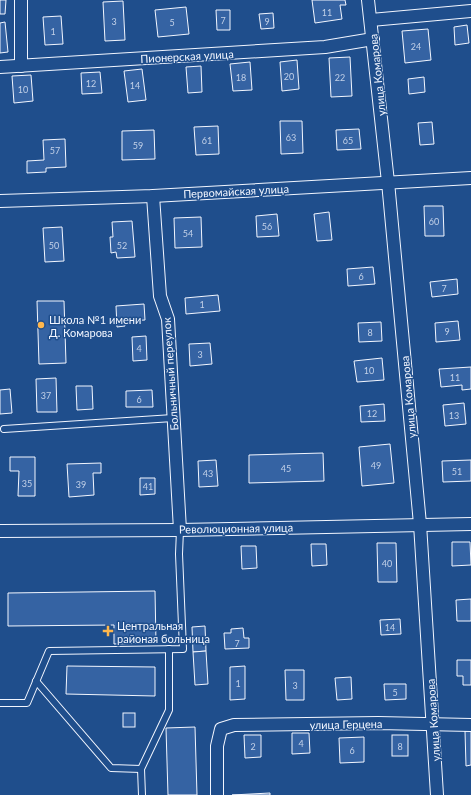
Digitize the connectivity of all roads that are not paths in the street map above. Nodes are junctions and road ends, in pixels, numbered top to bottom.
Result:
1 (21, 0) edge
2 (368, 0) edge
3 (471, 11) edge
4 (371, 20) junction
5 (373, 39) junction
6 (21, 66) junction
7 (0, 67) edge
8 (471, 178) edge
9 (388, 182) junction
10 (153, 196) junction
11 (0, 202) edge
12 (173, 418) junction
13 (4, 429) dead end
14 (420, 524) junction
15 (471, 524) edge
16 (180, 530) junction
17 (0, 531) edge
18 (169, 649) junction
19 (36, 681) junction
20 (0, 703) edge
21 (433, 724) junction
22 (471, 725) edge
23 (141, 769) junction
24 (142, 795) edge
25 (217, 795) edge
26 (438, 795) edge

1 - 6 street
2 - 4 street, улица Комарова
3 - 4 street
4 - 5 street, улица Комарова
5 - 6 street, Пионерская улица
5 - 9 street, улица Комарова
6 - 7 street, Пионерская улица
8 - 9 street, Первомайская улица
9 - 10 street, Первомайская улица
9 - 14 street, улица Комарова
10 - 11 street, Первомайская улица
10 - 12 street, Больничный переулок
12 - 13 lane
12 - 16 street, Больничный переулок
14 - 15 street, Революционная улица
14 - 16 street, Революционная улица
14 - 21 street, улица Комарова
16 - 17 street, Революционная улица
16 - 18 lane
18 - 19 lane
18 - 23 lane
19 - 20 lane
19 - 23 lane
21 - 22 street, улица Герцена
21 - 25 street, улица Герцена
21 - 26 street, улица Комарова
23 - 24 lane

